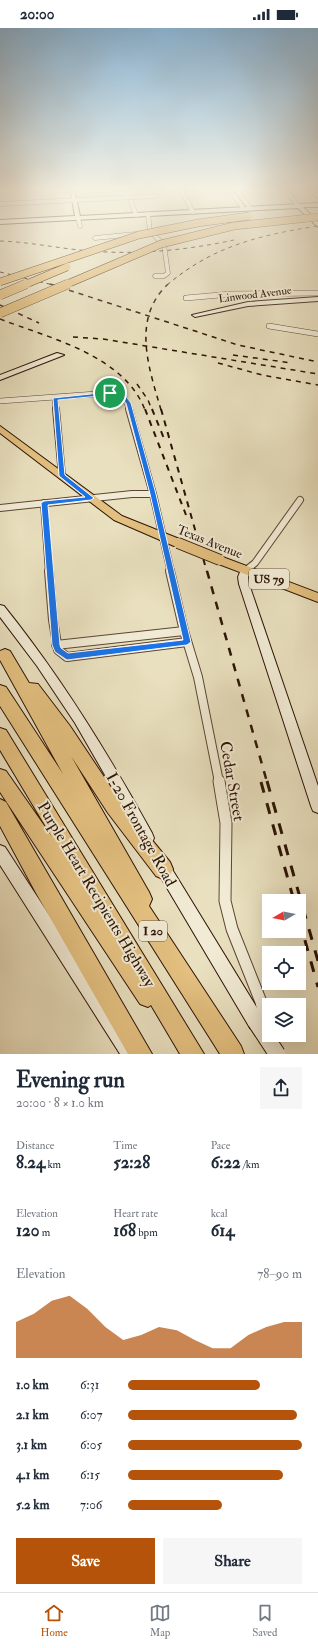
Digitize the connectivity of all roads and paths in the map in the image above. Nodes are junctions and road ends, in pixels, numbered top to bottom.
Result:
1 (125, 236) edge
2 (136, 236) edge
3 (155, 236) edge
4 (156, 236) edge
5 (188, 236) edge
6 (194, 236) edge
7 (95, 238) dead end
8 (96, 249) junction
9 (154, 276) dead end
10 (0, 282) edge
11 (0, 287) edge
12 (48, 292) junction
13 (318, 293) edge
14 (0, 295) edge
15 (186, 298) dead end
16 (318, 299) edge
17 (0, 305) edge
18 (0, 313) edge
19 (196, 315) dead end
20 (0, 318) edge
21 (269, 326) dead end
22 (318, 334) edge
23 (60, 355) dead end
24 (0, 378) edge
25 (55, 398) junction
26 (0, 401) edge
27 (0, 429) edge
28 (62, 476) junction
29 (153, 494) junction
30 (91, 498) junction
31 (300, 500) dead end
32 (44, 503) junction
33 (0, 508) edge
34 (162, 536) junction
35 (251, 567) junction
36 (318, 598) edge
37 (0, 609) edge
38 (184, 631) junction
39 (187, 642) junction
40 (56, 645) junction
41 (2, 652) edge
42 (0, 692) edge
43 (0, 735) edge
44 (0, 777) edge
45 (318, 806) edge
46 (0, 808) edge
47 (0, 852) edge
48 (163, 869) junction
49 (199, 1002) junction
50 (130, 1054) edge
51 (142, 1054) edge
52 (188, 1054) edge
53 (193, 1054) edge
54 (234, 1054) edge
55 (268, 1054) edge
56 (277, 1054) edge

1 - 7 street
2 - 8 highway, bridge
3 - 14 highway, bridge
4 - 9 street
5 - 17 highway, bridge
6 - 12 highway, bridge
8 - 10 highway, bridge
8 - 11 highway, bridge
12 - 18 highway, bridge
12 - 20 highway, bridge
13 - 15 street
16 - 19 main road, Linwood Avenue
21 - 22 street
23 - 24 main road
25 - 26 street
25 - 28 street
25 - 29 street, Cedar Street
27 - 28 main road, Texas Avenue / US 79
28 - 30 main road, Texas Avenue / US 79
29 - 30 street
29 - 34 street, Cedar Street
30 - 32 street
30 - 34 main road, Texas Avenue / US 79
31 - 35 street
32 - 33 street
32 - 40 street
34 - 35 main road, Texas Avenue / US 79, bridge
34 - 38 street, Cedar Street
35 - 36 main road, Texas Avenue / US 79
35 - 45 main road
37 - 48 main road, I-20 Frontage Road
38 - 39 street, Cedar Street
38 - 40 street
39 - 40 street
39 - 55 street, Cedar Street
41 - 48 highway
41 - 49 highway
42 - 49 highway, Purple Heart Recipients Highway / I 20
43 - 53 highway, Purple Heart Recipients Highway / I 20
44 - 52 highway
46 - 51 highway
47 - 50 main road
48 - 56 main road, I-20 Frontage Road, bridge
49 - 54 highway, Purple Heart Recipients Highway / I 20

